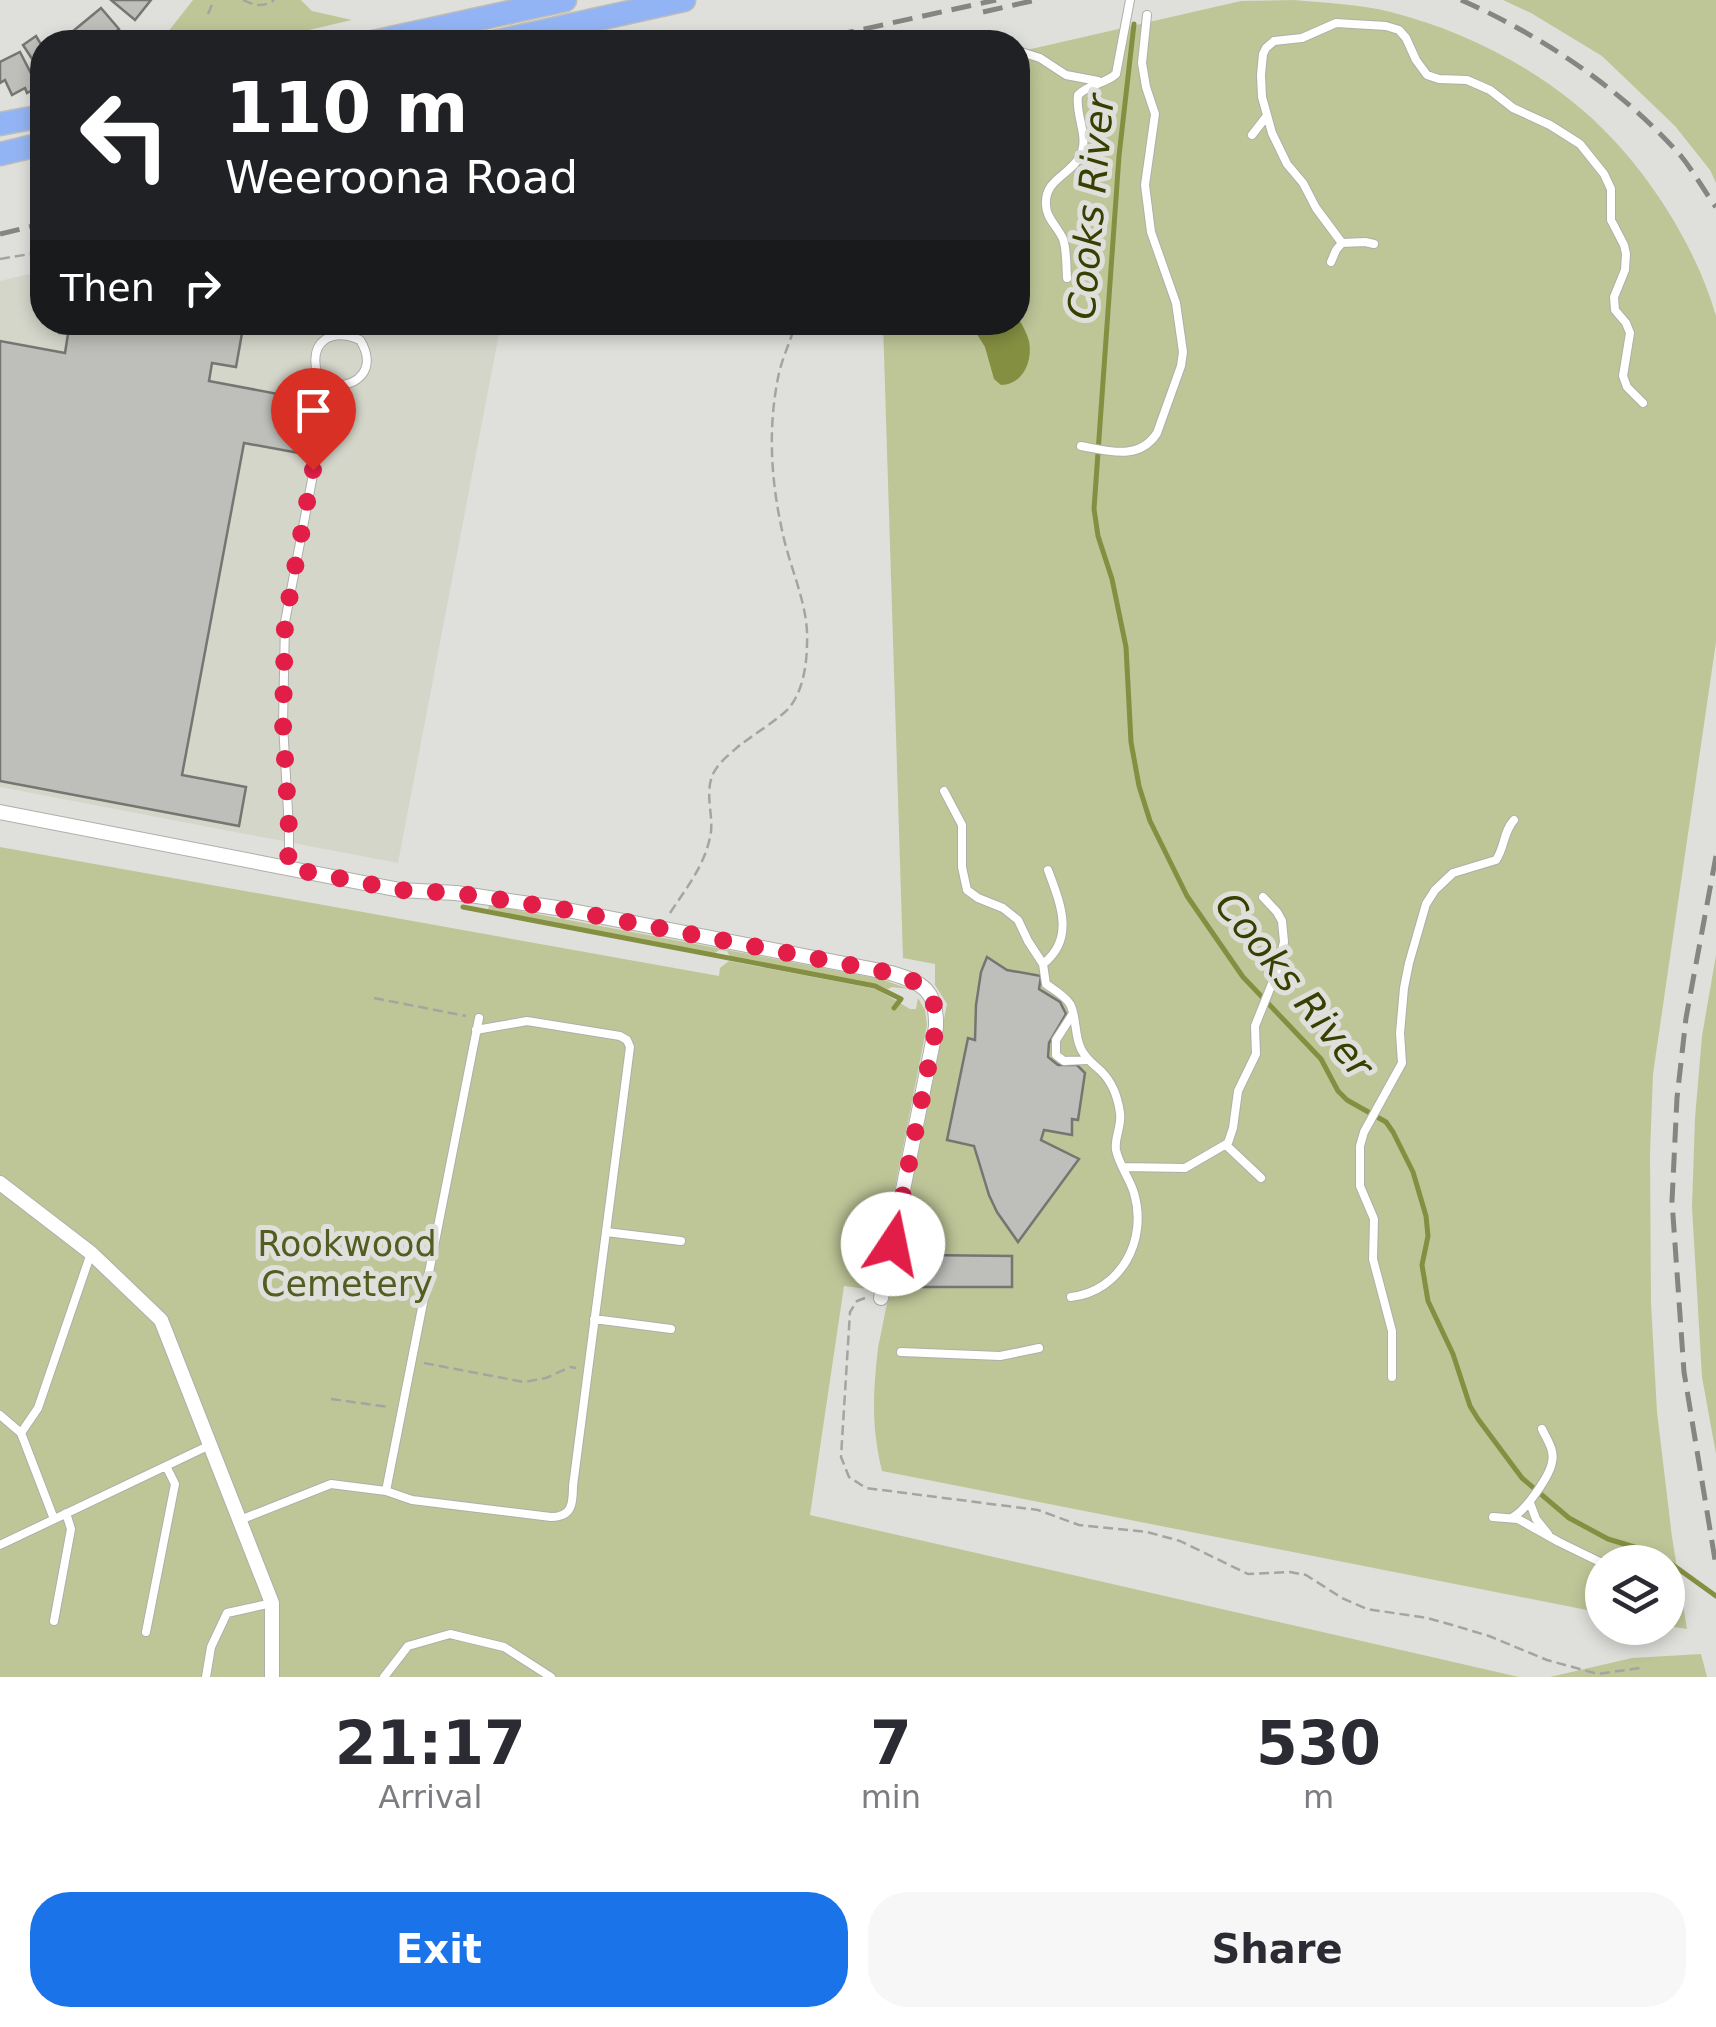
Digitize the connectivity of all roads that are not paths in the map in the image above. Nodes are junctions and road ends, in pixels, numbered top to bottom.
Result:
1 (565, 0) edge
2 (684, 0) edge
3 (1130, 0) edge
4 (1147, 15) dead end
5 (429, 30) edge
6 (548, 30) edge
7 (1030, 54) edge
8 (1102, 82) junction
9 (1266, 117) junction
10 (30, 118) edge
11 (0, 124) edge
12 (1252, 135) dead end
13 (30, 147) edge
14 (0, 154) edge
15 (1342, 243) junction
16 (1374, 244) dead end
17 (1331, 262) dead end
18 (1067, 278) dead end
19 (330, 385) junction
20 (1643, 402) dead end
21 (1081, 446) dead end
22 (944, 791) dead end
23 (0, 812) edge
24 (1514, 820) dead end
25 (288, 868) junction
26 (1048, 870) dead end
27 (1263, 897) dead end
28 (1043, 964) junction
29 (1072, 1015) junction
30 (478, 1018) road end
31 (476, 1030) junction
32 (1087, 1060) junction
33 (1226, 1145) junction
34 (1124, 1167) junction
35 (1261, 1178) dead end
36 (0, 1182) edge
37 (606, 1232) junction
38 (681, 1241) dead end
39 (91, 1253) junction
40 (1071, 1297) dead end
41 (881, 1298) road end
42 (594, 1319) junction
43 (671, 1329) dead end
44 (1038, 1348) dead end
45 (900, 1352) dead end
46 (1392, 1377) dead end
47 (0, 1415) edge
48 (1542, 1430) dead end
49 (22, 1432) junction
50 (210, 1445) junction
51 (166, 1466) junction
52 (386, 1491) junction
53 (1530, 1500) junction
54 (66, 1513) junction
55 (1492, 1518) dead end
56 (1513, 1518) junction
57 (54, 1519) junction
58 (240, 1520) junction
59 (1550, 1538) junction
60 (0, 1545) edge
61 (1585, 1554) edge
62 (272, 1602) junction
63 (54, 1621) dead end
64 (146, 1632) dead end
65 (206, 1677) edge
66 (272, 1677) edge
67 (384, 1677) edge
68 (552, 1677) edge

1 - 5 highway
2 - 6 highway
3 - 8 lane
4 - 21 lane
7 - 8 lane
8 - 18 lane
9 - 12 lane
9 - 15 lane
9 - 20 lane
10 - 11 highway
13 - 14 highway
15 - 16 lane
15 - 17 lane
19 - 19 lane
19 - 25 lane
22 - 28 lane
23 - 25 street
24 - 46 lane
25 - 41 street
26 - 28 lane
27 - 33 lane
28 - 29 lane
29 - 32 lane
29 - 32 lane
30 - 31 lane
31 - 37 lane
31 - 52 lane
32 - 34 lane
33 - 34 lane
33 - 35 lane
34 - 40 lane
36 - 39 street
37 - 38 lane
37 - 42 lane
39 - 49 lane
39 - 50 street
42 - 43 lane
42 - 52 lane
44 - 45 lane
47 - 49 lane
48 - 53 lane
49 - 57 lane
50 - 51 lane
50 - 58 street
51 - 54 lane
51 - 64 lane
52 - 58 lane
53 - 56 lane
53 - 59 lane
54 - 57 lane
54 - 63 lane
55 - 56 lane
56 - 59 lane
57 - 60 lane
58 - 62 street
59 - 61 lane
62 - 65 lane
62 - 66 street
67 - 68 lane

